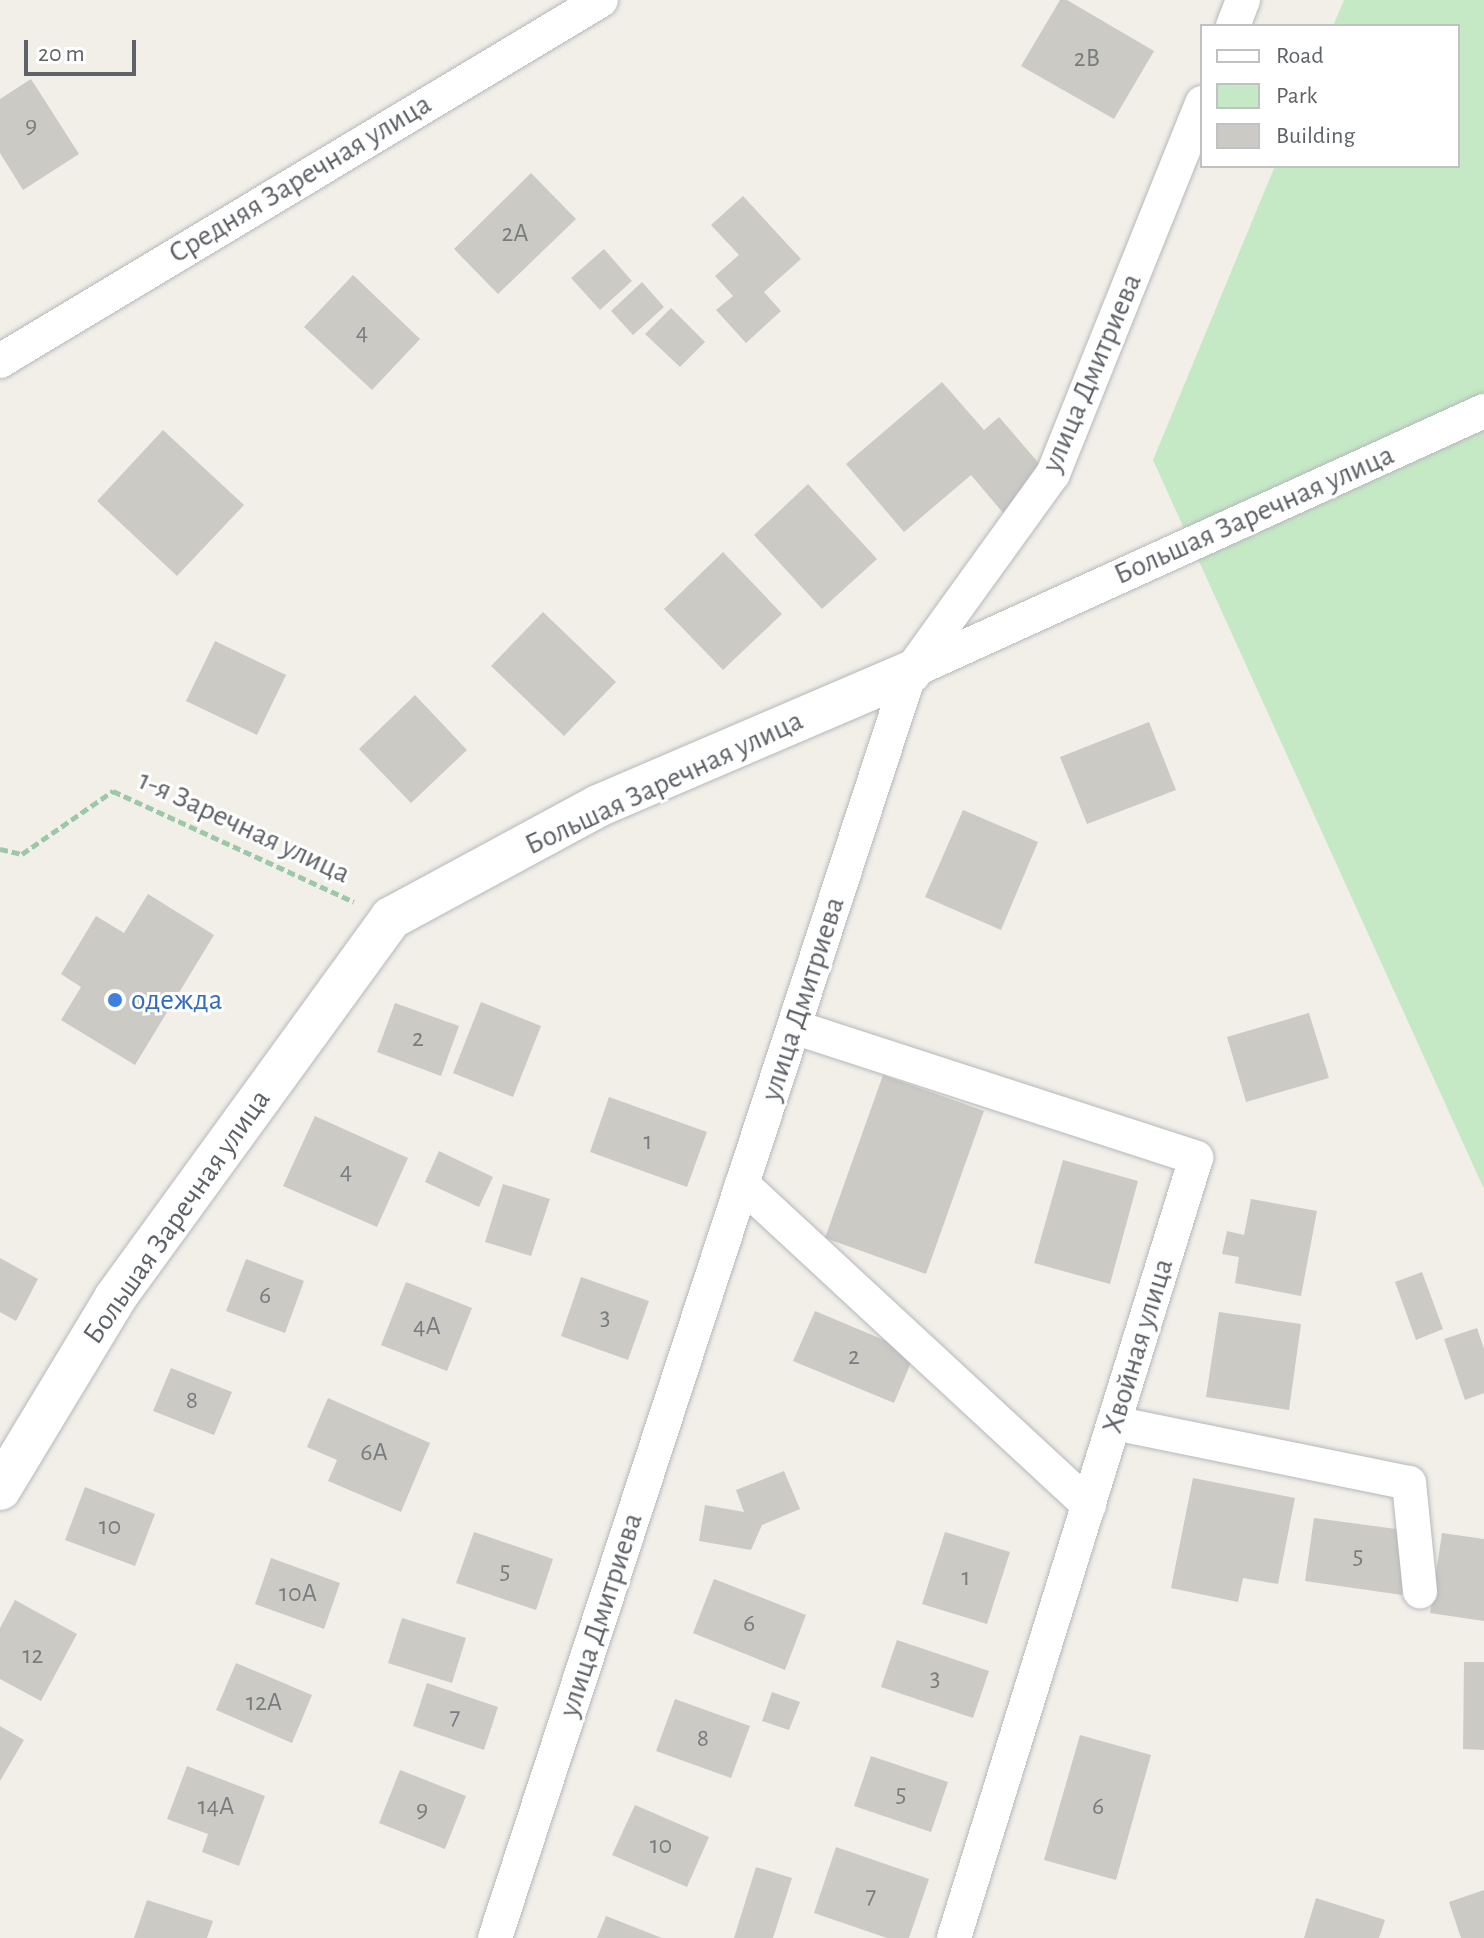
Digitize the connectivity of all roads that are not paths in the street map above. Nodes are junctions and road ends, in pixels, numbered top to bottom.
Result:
1 (601, 0) edge
2 (1243, 0) edge
3 (1234, 24) edge
4 (1200, 108) edge
5 (0, 361) edge
6 (1484, 411) edge
7 (910, 672) junction
8 (794, 1027) junction
9 (742, 1184) junction
10 (1114, 1423) junction
11 (0, 1489) edge
12 (1089, 1505) junction
13 (1420, 1591) dead end
14 (495, 1938) edge
15 (954, 1938) edge

1 - 5 street, Средняя Заречная улица
2 - 3 street
4 - 7 street, улица Дмитриева
6 - 7 street, Большая Заречная улица
7 - 8 street, улица Дмитриева
7 - 11 street, Большая Заречная улица
8 - 9 street, улица Дмитриева
8 - 10 street, Хвойная улица
9 - 12 street
9 - 14 street, улица Дмитриева
10 - 12 street, Хвойная улица
10 - 13 street
12 - 15 street, Хвойная улица

